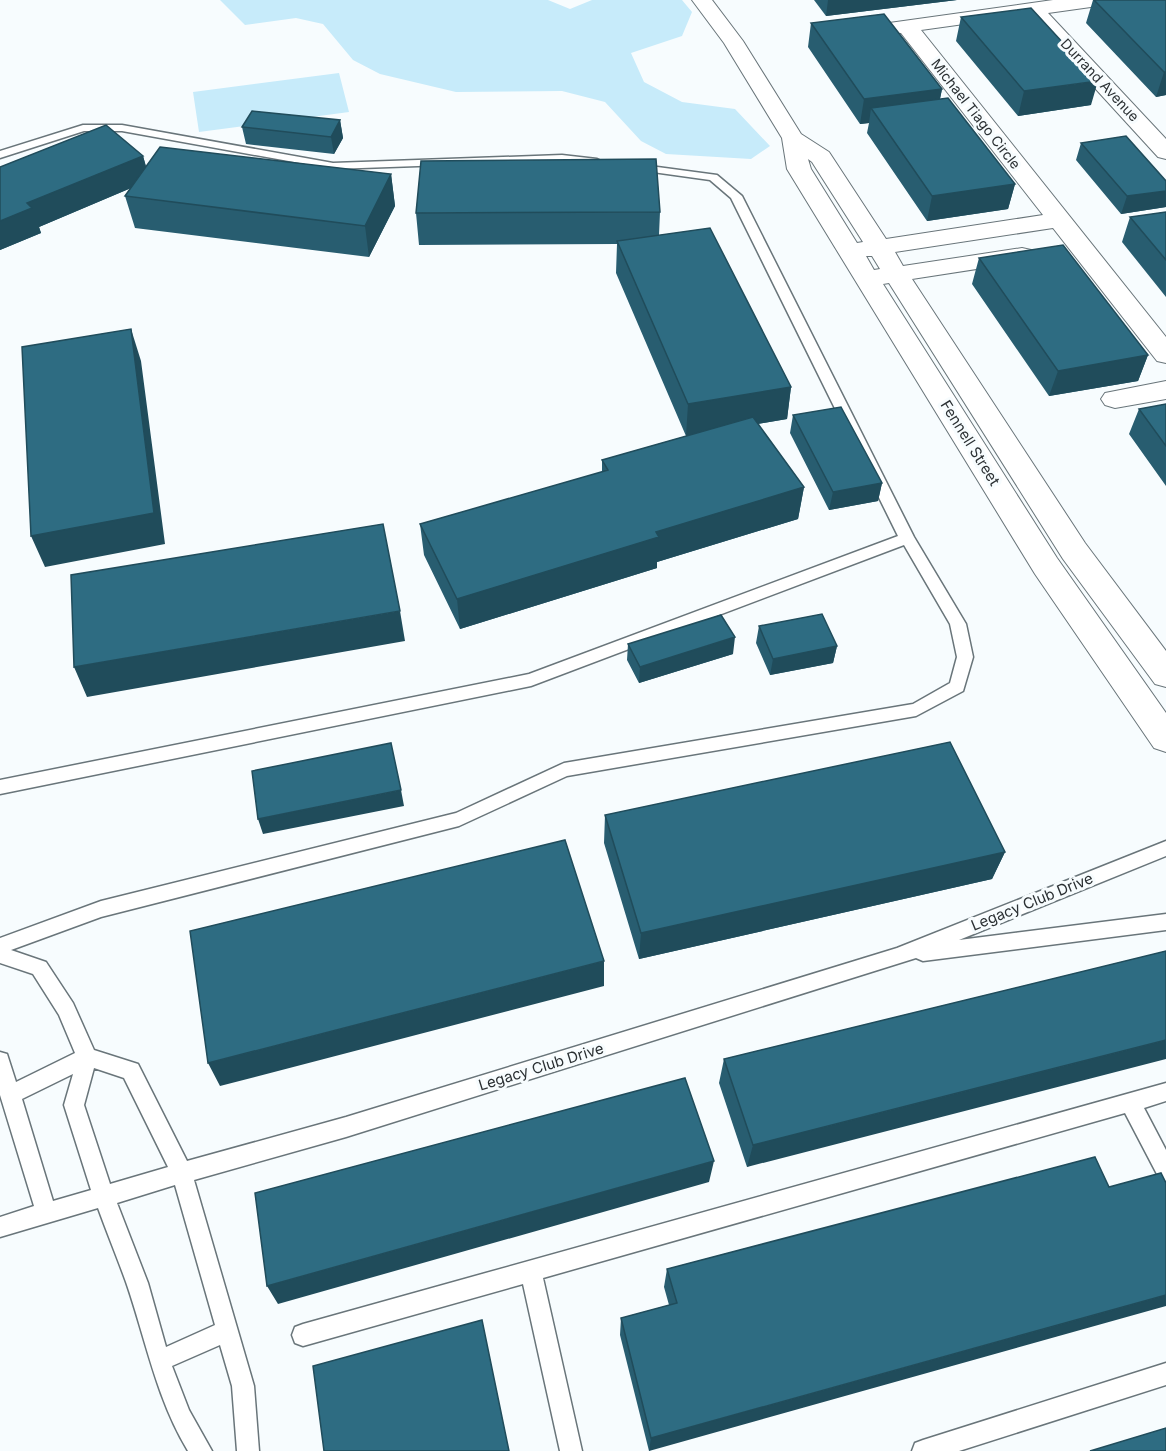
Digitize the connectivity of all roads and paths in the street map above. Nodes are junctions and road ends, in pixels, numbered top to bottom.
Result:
1 (702, 0) edge
2 (1098, 0) edge
3 (1033, 9) junction
4 (906, 25) junction
5 (866, 30) edge
6 (793, 138) junction
7 (1166, 152) edge
8 (0, 155) edge
9 (1060, 220) junction
10 (983, 232) junction
11 (879, 247) junction
12 (1061, 249) junction
13 (850, 251) junction
14 (1003, 258) junction
15 (896, 274) junction
16 (867, 279) junction
17 (1166, 355) edge
18 (1166, 390) edge
19 (1115, 399) dead end
20 (907, 538) junction
21 (1166, 675) edge
22 (1166, 739) edge
23 (0, 787) edge
24 (1166, 848) edge
25 (1166, 922) edge
26 (0, 946) edge
27 (0, 955) edge
28 (899, 956) junction
29 (87, 1057) junction
30 (0, 1061) edge
31 (1166, 1092) edge
32 (10, 1095) junction
33 (1130, 1102) junction
34 (1166, 1171) edge
35 (182, 1173) junction
36 (104, 1197) junction
37 (47, 1214) junction
38 (0, 1227) edge
39 (531, 1271) junction
40 (227, 1331) junction
41 (303, 1335) dead end
42 (159, 1361) junction
43 (1166, 1374) edge
44 (201, 1451) edge
45 (248, 1451) edge
46 (571, 1451) edge
47 (923, 1451) edge

1 - 6 street, Fennell Street
2 - 3 street
3 - 4 street
3 - 7 street, Durrand Avenue
4 - 5 street
4 - 9 street, Michael Tiago Circle
6 - 11 street, Fennell Street
6 - 13 street, Fennell Street
8 - 20 lane
9 - 10 street
9 - 12 street, Michael Tiago Circle
10 - 11 street
10 - 14 street
11 - 13 street
11 - 15 street, Fennell Street
12 - 14 street
12 - 17 street, Michael Tiago Circle
13 - 16 street, Fennell Street
14 - 15 street
15 - 16 street
15 - 21 street, Fennell Street
16 - 22 street, Fennell Street
18 - 19 street
20 - 23 lane
20 - 26 lane
24 - 28 lane, Legacy Club Drive
25 - 28 lane, Legacy Club Drive
27 - 29 lane
28 - 35 lane, Legacy Club Drive
29 - 32 lane
29 - 35 lane
29 - 36 lane
30 - 32 lane
31 - 33 lane
32 - 37 lane
33 - 34 lane
33 - 39 lane
35 - 36 lane, Legacy Club Drive
35 - 40 lane
36 - 37 lane, Legacy Club Drive
36 - 42 lane
37 - 38 lane, Legacy Club Drive
39 - 41 lane
39 - 46 lane
40 - 42 lane
40 - 45 lane
42 - 44 lane
43 - 47 lane

